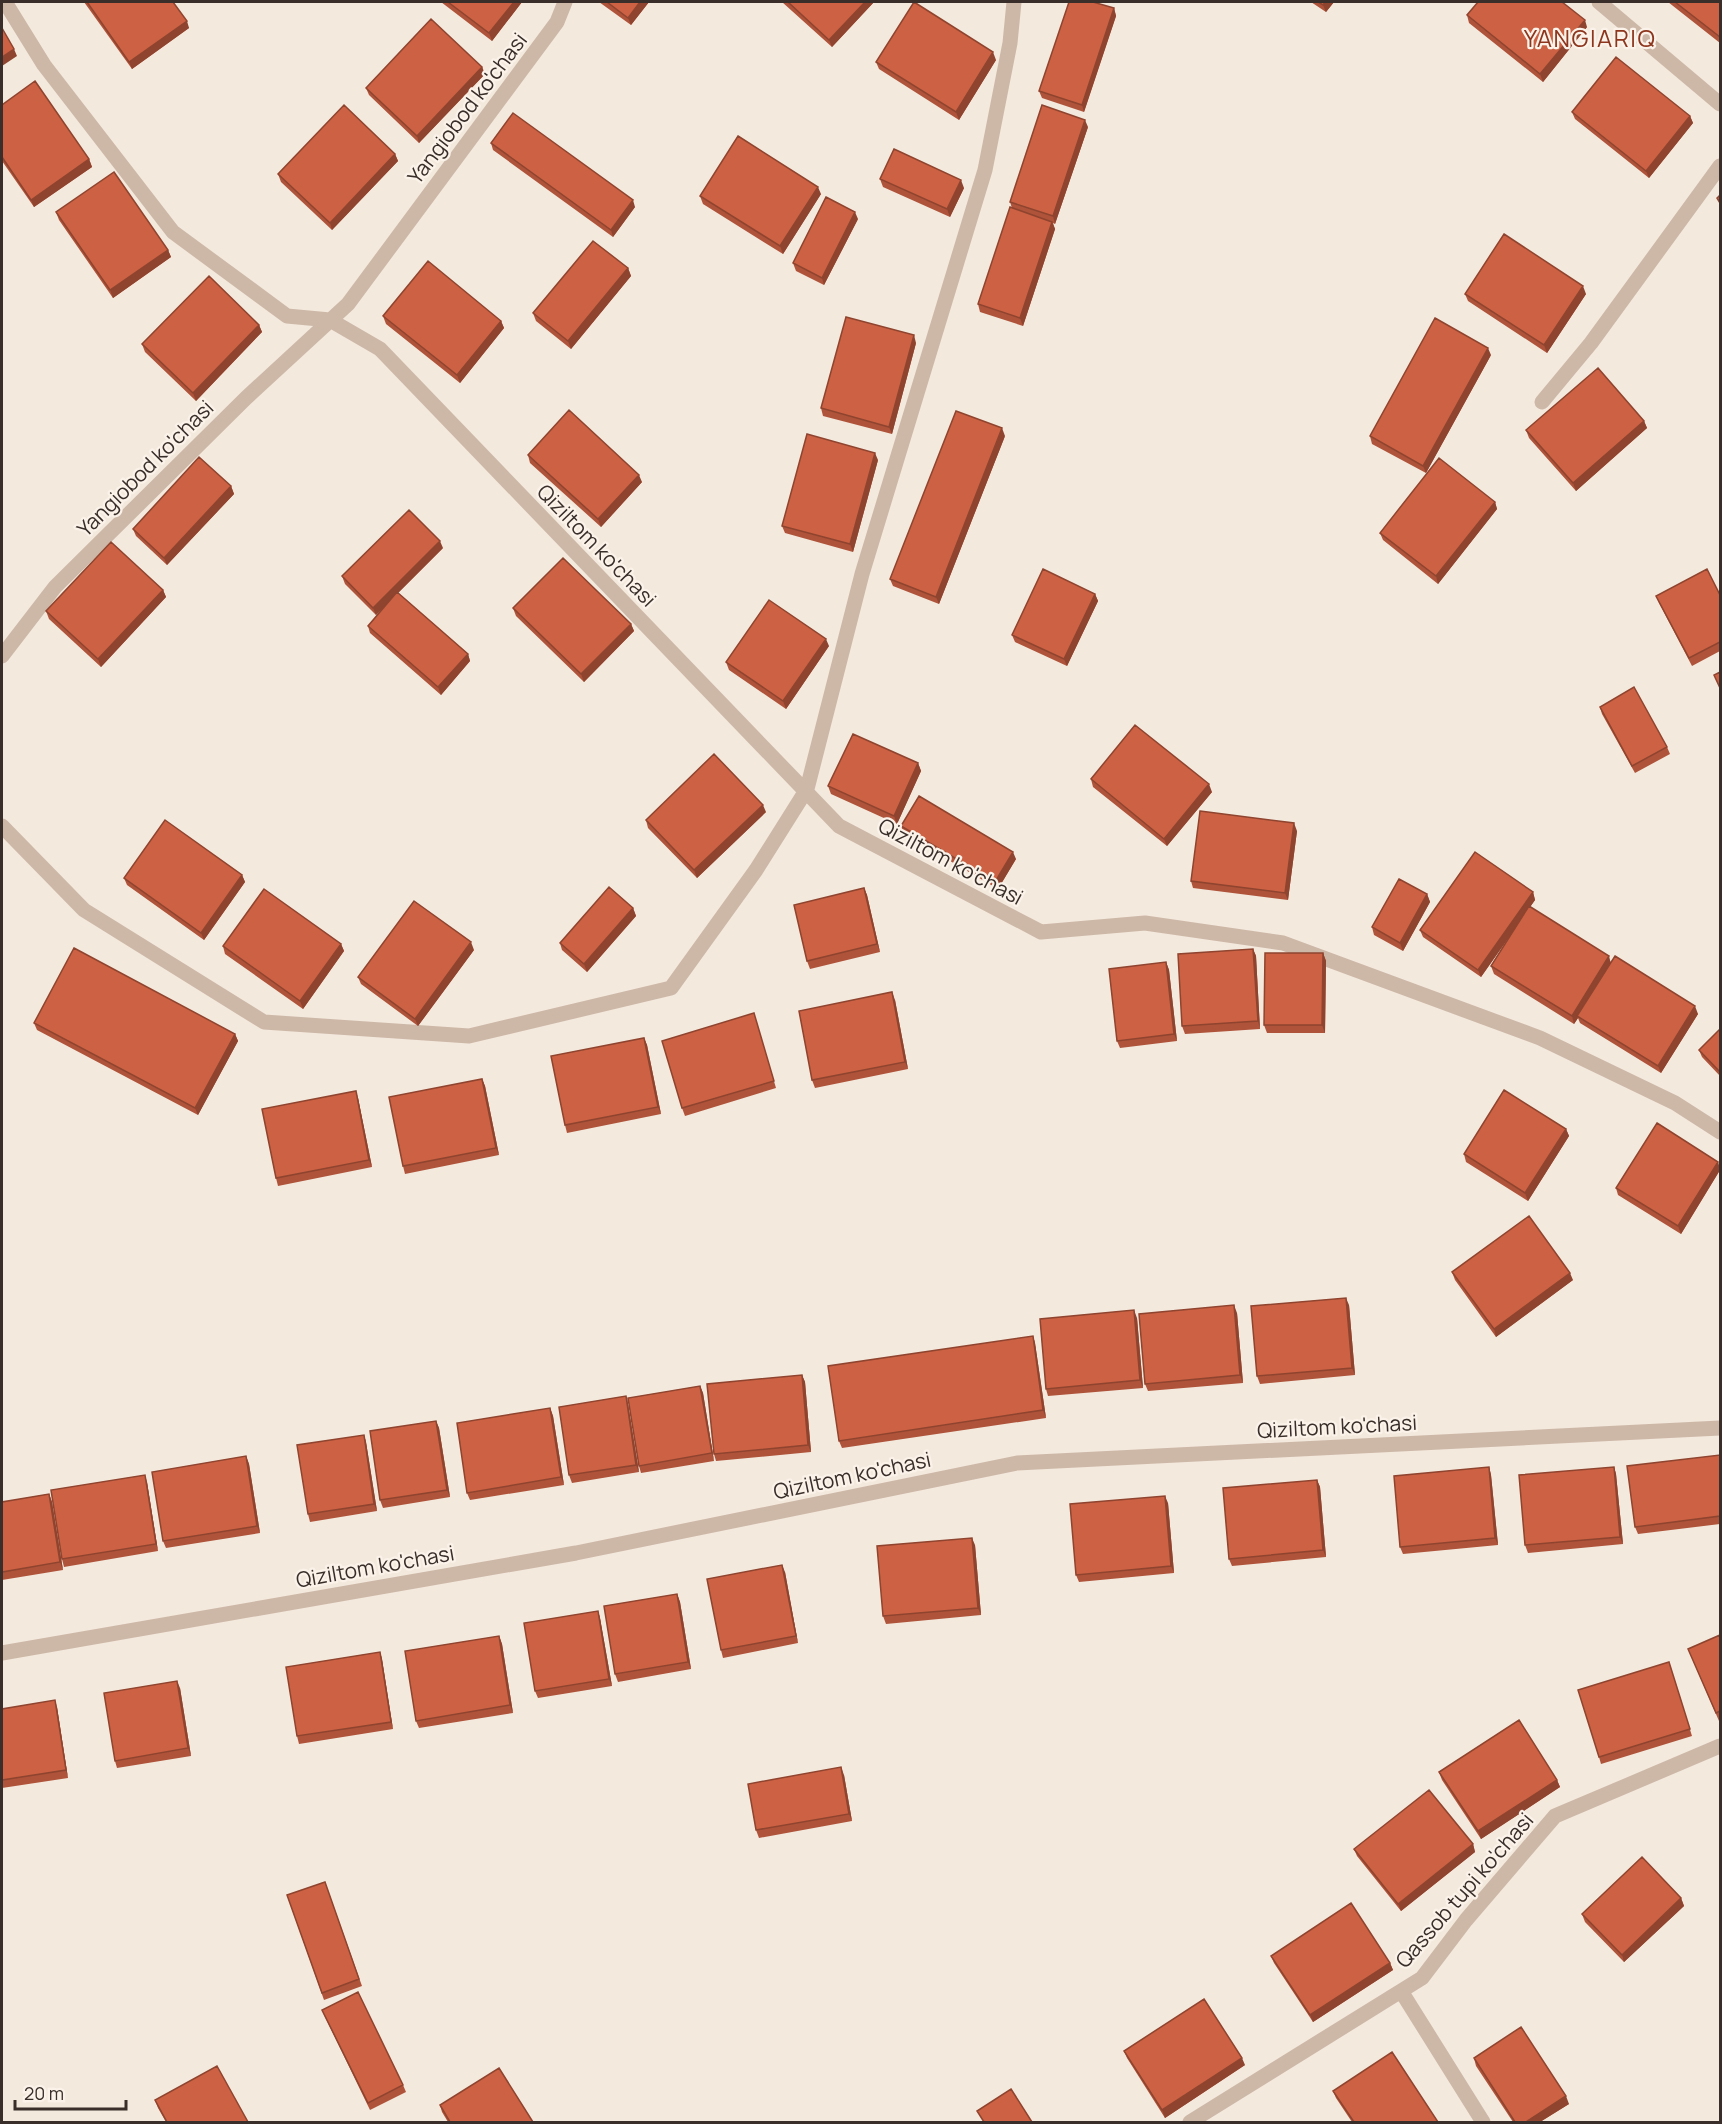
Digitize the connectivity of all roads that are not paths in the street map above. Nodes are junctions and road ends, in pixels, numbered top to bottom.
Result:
1 (5, 2) edge
2 (565, 2) edge
3 (1014, 2) edge
4 (1599, 2) edge
5 (1720, 104) edge
6 (1720, 166) edge
7 (330, 320) junction
8 (1542, 402) dead end
9 (2, 656) edge
10 (807, 789) junction
11 (2, 826) edge
12 (1720, 1132) edge
13 (1720, 1428) edge
14 (2, 1653) edge
15 (1720, 1746) edge
16 (1401, 1991) junction
17 (1190, 2122) edge
18 (1483, 2122) edge

1 - 7 street
2 - 7 street, Yangiobod ko'chasi
3 - 10 street
4 - 5 street
6 - 8 street
7 - 9 street, Yangiobod ko'chasi
7 - 10 street, Qiziltom ko'chasi
10 - 11 street
10 - 12 street, Qiziltom ko'chasi
13 - 14 street, Qiziltom ko'chasi
15 - 16 street, Qassob tupi ko'chasi
16 - 17 street, Qassob tupi ko'chasi
16 - 18 street

